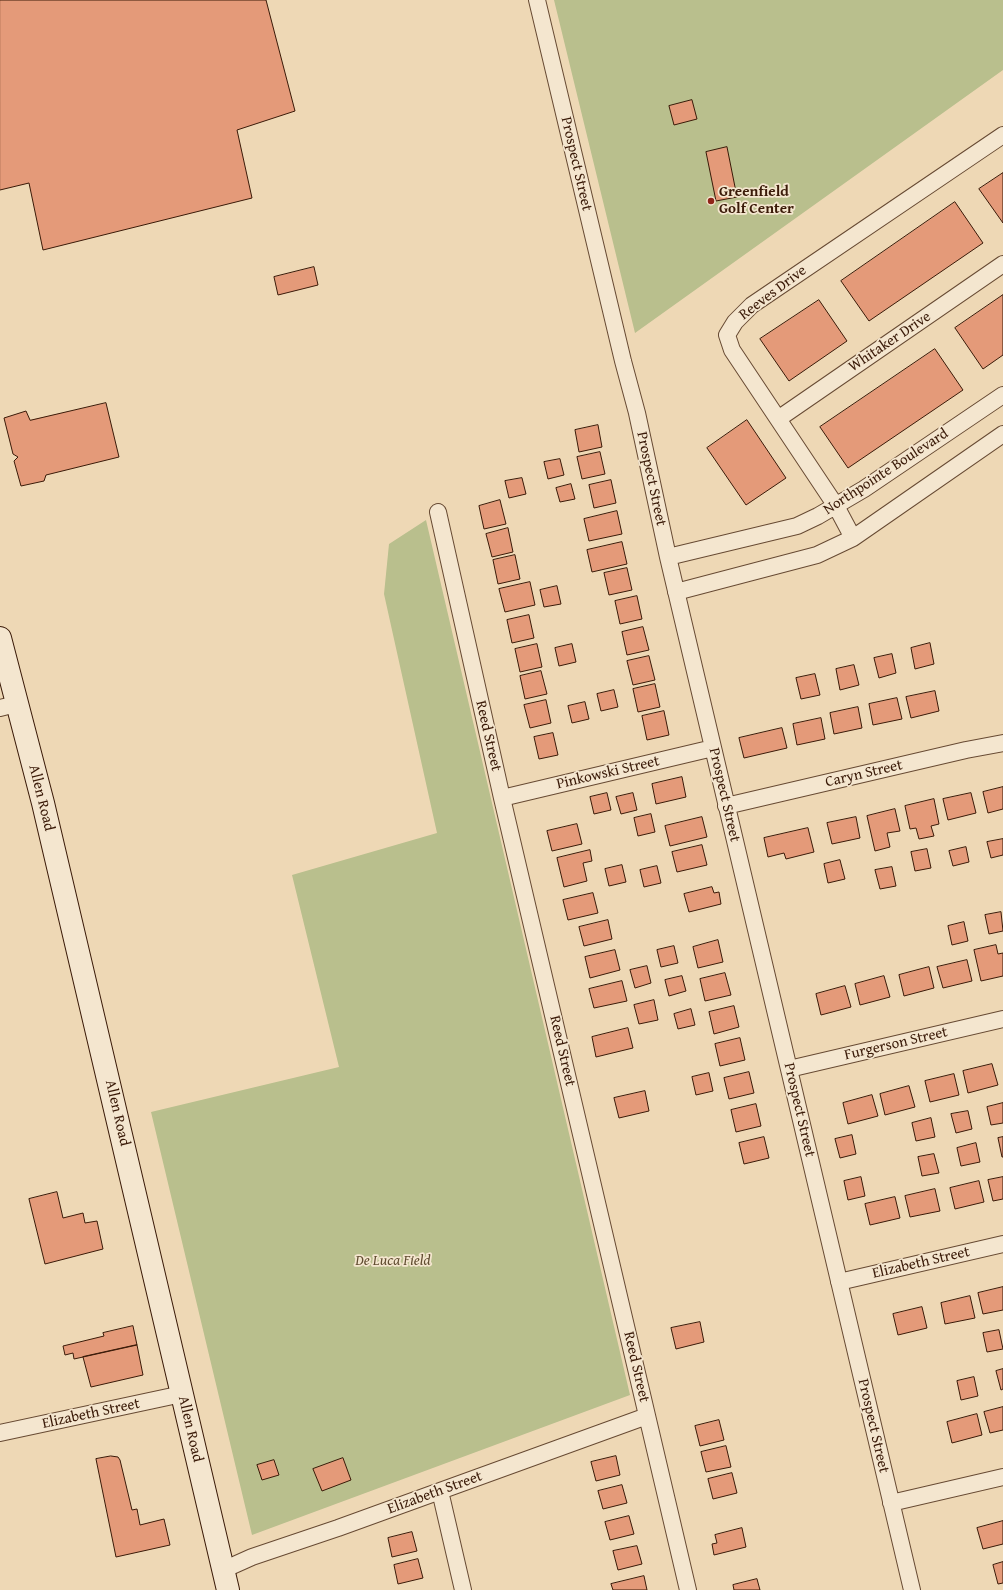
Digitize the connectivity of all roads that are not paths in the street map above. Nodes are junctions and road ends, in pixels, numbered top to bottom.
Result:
1 (537, 0) edge
2 (1003, 135) edge
3 (1003, 264) edge
4 (1003, 395) edge
5 (778, 419) junction
6 (1003, 434) edge
7 (836, 506) junction
8 (438, 512) dead end
9 (853, 538) junction
10 (668, 557) junction
11 (676, 592) junction
12 (0, 638) edge
13 (8, 706) edge
14 (1003, 743) edge
15 (713, 748) junction
16 (502, 798) junction
17 (726, 806) junction
18 (1003, 1019) edge
19 (789, 1069) junction
20 (1003, 1244) edge
21 (839, 1282) junction
22 (182, 1394) junction
23 (647, 1416) junction
24 (0, 1433) edge
25 (1003, 1477) edge
26 (440, 1491) junction
27 (891, 1503) junction
28 (226, 1580) edge
29 (463, 1590) edge
30 (688, 1590) edge
31 (912, 1590) edge

1 - 10 street, Prospect Street
2 - 5 street, Reeves Drive
3 - 5 street, Whitaker Drive
4 - 7 street, Northpointe Boulevard
5 - 7 street, Reeves Drive
6 - 9 street
7 - 9 street, Reeves Drive
7 - 10 street, Northpointe Boulevard
8 - 16 street, Reed Street
9 - 11 street
10 - 11 street, Prospect Street
11 - 15 street, Prospect Street
12 - 13 main road, Allen Road
13 - 22 main road, Allen Road
14 - 17 street, Caryn Street
15 - 16 street, Pinkowski Street
15 - 17 street, Prospect Street
16 - 23 street, Reed Street
17 - 19 street, Prospect Street
18 - 19 street, Furgerson Street
19 - 21 street, Prospect Street
20 - 21 street, Elizabeth Street
21 - 27 street, Prospect Street
22 - 24 street, Elizabeth Street
22 - 28 main road, Allen Road
23 - 26 street, Elizabeth Street
23 - 30 street, Reed Street
25 - 27 street
26 - 28 street, Elizabeth Street
26 - 29 street
27 - 31 street, Prospect Street

